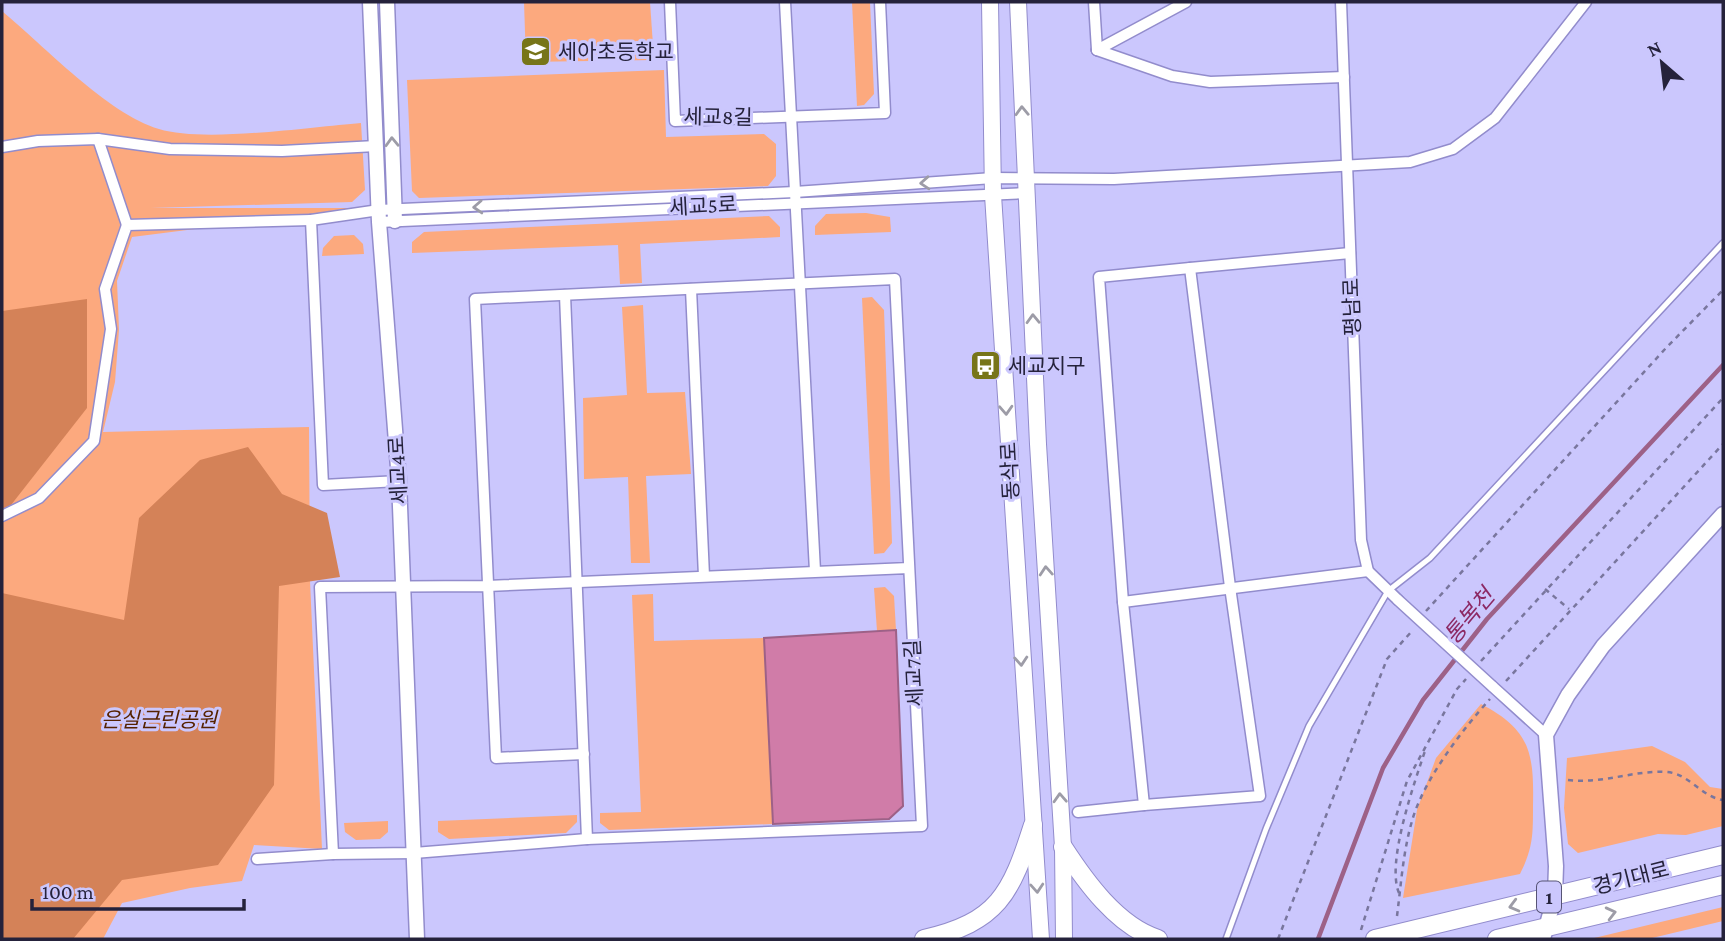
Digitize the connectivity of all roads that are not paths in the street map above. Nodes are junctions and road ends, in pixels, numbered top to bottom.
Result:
1 (370, 2) edge
2 (387, 2) edge
3 (670, 2) edge
4 (785, 2) edge
5 (880, 2) edge
6 (990, 2) edge
7 (1018, 2) edge
8 (1094, 2) edge
9 (1186, 2) edge
10 (1341, 2) edge
11 (1586, 2) edge
12 (1097, 50) junction
13 (1344, 77) junction
14 (791, 116) junction
15 (98, 139) junction
16 (376, 146) junction
17 (2, 147) edge
18 (1347, 164) junction
19 (1026, 186) junction
20 (993, 187) junction
21 (795, 196) junction
22 (379, 216) junction
23 (395, 216) junction
24 (312, 220) junction
25 (127, 225) junction
26 (1723, 243) edge
27 (1350, 253) junction
28 (1190, 268) junction
29 (800, 284) junction
30 (691, 289) junction
31 (565, 295) junction
32 (400, 481) junction
33 (1723, 514) edge
34 (2, 516) edge
35 (909, 568) junction
36 (815, 571) junction
37 (1368, 571) junction
38 (704, 576) junction
39 (576, 581) junction
40 (486, 586) junction
41 (1230, 587) junction
42 (402, 588) junction
43 (1388, 591) junction
44 (1123, 602) junction
45 (1546, 735) junction
46 (584, 754) junction
47 (1144, 805) junction
48 (1078, 812) dead end
49 (1033, 825) junction
50 (587, 839) junction
51 (1063, 847) junction
52 (414, 853) junction
53 (333, 854) junction
54 (1723, 855) edge
55 (257, 859) dead end
56 (1723, 885) edge
57 (1555, 895) junction
58 (1545, 934) edge
59 (417, 939) edge
60 (924, 939) edge
61 (1041, 939) edge
62 (1065, 939) edge
63 (1158, 939) edge
64 (1226, 939) edge
65 (1375, 939) edge
66 (1497, 939) edge

1 - 16 street, 세교4로
23 -> 2 street
3 - 14 street, 세교8길
4 - 14 street
5 - 14 street, 세교8길
6 - 20 main road, 동삭로
19 -> 7 main road, 동삭로
8 - 12 street
9 - 12 street
10 - 13 street, 평남로
11 - 18 street
12 - 13 street
13 - 18 street, 평남로
14 - 21 street
15 - 16 street
15 - 17 street
15 - 25 street
16 - 22 street, 세교4로
18 - 19 street
18 - 27 street, 평남로
19 - 20 street, 세교5로
19 - 20 street, 세교5로
51 -> 19 main road, 동삭로
20 -> 21 street, 세교5로
20 - 21 street, 세교5로
20 -> 49 main road, 동삭로
21 - 23 street, 세교5로
21 - 29 street
22 - 23 street, 세교5로
22 - 24 street, 세교5로
22 - 32 street, 세교4로
24 - 25 street, 세교5로
24 - 32 street
25 - 34 street
26 - 43 lane
27 - 28 street
27 - 37 street, 평남로
28 - 41 street
28 - 44 street
29 - 30 street, 세교7길
29 - 35 street, 세교7길
29 - 36 street
30 - 31 street, 세교7길
30 - 38 street
31 - 39 street
31 - 40 street, 세교7길
32 - 42 street, 세교4로
33 - 45 street
35 - 36 street
35 - 50 street, 세교7길
36 - 38 street
37 - 41 street
37 - 43 street
38 - 39 street
39 - 40 street
39 - 46 street
40 - 42 street
40 - 46 street, 세교7길
41 - 44 street
41 - 47 street
42 - 52 street, 세교4로
42 - 53 street
43 - 45 street, bridge
43 - 64 lane
44 - 47 street
45 - 57 street
46 - 50 street
47 - 48 street
49 - 60 main road
49 -> 61 main road, 동삭로
50 - 52 street, 세교7길
51 - 62 main road, 동삭로
51 - 63 main road
52 - 53 street, 세교7길
52 - 59 street, 세교4로
53 - 55 street, 세교7길
54 - 57 main road, 경기대로 / 1
58 -> 56 main road, 경기대로 / 1
57 - 58 street
57 -> 65 main road, 경기대로 / 1
58 - 66 main road, 경기대로 / 1

